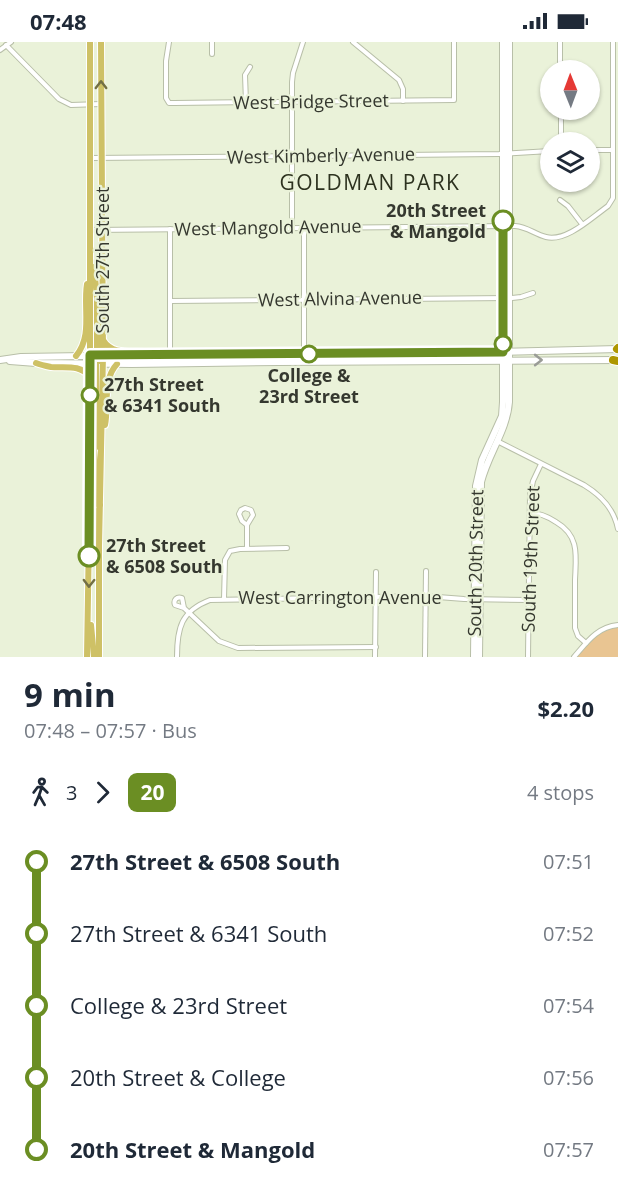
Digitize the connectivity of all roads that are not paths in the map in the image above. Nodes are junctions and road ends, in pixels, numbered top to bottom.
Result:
1 (11, 42) edge
2 (90, 42) edge
3 (101, 42) edge
4 (169, 42) edge
5 (212, 42) edge
6 (303, 42) edge
7 (353, 42) edge
8 (454, 42) edge
9 (503, 42) edge
10 (508, 42) edge
11 (560, 42) edge
12 (613, 42) edge
13 (6, 45) junction
14 (0, 50) edge
15 (212, 54) dead end
16 (560, 60) edge
17 (250, 67) dead end
18 (403, 101) junction
19 (246, 102) junction
20 (291, 102) junction
21 (101, 104) junction
22 (90, 105) junction
23 (600, 150) edge
24 (613, 150) junction
25 (540, 151) edge
26 (506, 153) junction
27 (292, 156) junction
28 (91, 158) junction
29 (102, 158) junction
30 (560, 200) dead end
31 (582, 224) junction
32 (506, 226) junction
33 (292, 228) junction
34 (304, 228) junction
35 (170, 229) junction
36 (91, 230) junction
37 (103, 230) junction
38 (90, 258) junction
39 (90, 269) junction
40 (533, 293) dead end
41 (506, 298) junction
42 (304, 300) junction
43 (170, 301) junction
44 (103, 340) junction
45 (618, 349) edge
46 (506, 352) junction
47 (304, 354) junction
48 (97, 355) junction
49 (168, 355) junction
50 (76, 356) junction
51 (0, 360) edge
52 (506, 360) junction
53 (616, 360) edge
54 (304, 362) junction
55 (36, 363) junction
56 (96, 363) junction
57 (117, 364) junction
58 (90, 377) junction
59 (90, 427) junction
60 (102, 437) junction
61 (495, 440) junction
62 (541, 464) junction
63 (101, 466) junction
64 (100, 505) junction
65 (90, 506) junction
66 (530, 513) junction
67 (247, 525) dead end
68 (618, 529) edge
69 (99, 546) junction
70 (247, 548) junction
71 (287, 548) dead end
72 (426, 571) dead end
73 (376, 572) dead end
74 (425, 596) junction
75 (376, 597) junction
76 (224, 599) junction
77 (477, 599) junction
78 (529, 600) junction
79 (184, 608) dead end
80 (189, 612) junction
81 (88, 616) junction
82 (618, 625) edge
83 (586, 643) junction
84 (375, 647) junction
85 (85, 657) edge
86 (94, 657) edge
87 (99, 657) edge
88 (177, 657) edge
89 (375, 657) edge
90 (425, 657) edge
91 (474, 657) edge
92 (479, 657) edge
93 (528, 657) edge
94 (574, 657) edge

1 - 13 street
2 - 22 main road, South 27th Street
21 -> 3 main road, South 27th Street
4 - 19 street, West Bridge Street
5 - 15 street
6 - 20 street
7 - 18 street
8 - 18 street, West Bridge Street
9 - 26 main road, South 20th Street
10 - 26 main road, South 20th Street
11 - 16 street
12 - 24 street
13 - 14 street
13 - 22 street
17 - 19 street
18 - 20 street, West Bridge Street
19 - 20 street, West Bridge Street
20 - 27 street
21 - 22 street
21 - 29 main road, South 27th Street
22 - 28 main road, South 27th Street
23 - 24 street
24 - 31 street, West Mangold Avenue
25 - 26 street, West Kimberly Avenue
26 - 27 street, West Kimberly Avenue
26 - 32 main road, South 20th Street
27 - 29 street, West Kimberly Avenue
27 - 33 street
28 - 29 street, West Kimberly Avenue
28 - 36 main road, South 27th Street
29 - 37 main road, South 27th Street
30 - 31 street
31 - 32 street, West Mangold Avenue
32 - 34 street, West Mangold Avenue
32 - 41 main road, South 20th Street
33 - 34 street, West Mangold Avenue
33 - 35 street, West Mangold Avenue
34 - 42 street
35 - 37 street, West Mangold Avenue
35 - 43 street
36 - 37 street, West Mangold Avenue
36 - 38 main road, South 27th Street
37 - 44 main road, South 27th Street
38 - 39 main road, South 27th Street
38 - 48 main road
39 - 48 main road, South 27th Street
39 - 50 main road
40 - 41 street, West Alvina Avenue
41 - 42 street, West Alvina Avenue
41 - 46 main road, South 20th Street
42 - 43 street, West Alvina Avenue
42 - 47 street
43 - 49 street
44 - 48 main road, South 27th Street
44 - 49 main road
45 - 46 main road
46 - 47 main road
46 - 52 main road, South 20th Street
47 - 49 main road
47 - 54 street
48 - 49 main road
48 - 50 main road
48 - 56 main road, South 27th Street
48 - 56 main road
50 - 51 main road
51 - 55 main road
52 -> 53 main road
52 - 54 main road
52 - 61 main road, South 20th Street
54 - 57 main road
55 - 56 main road
55 - 58 main road
56 - 57 main road
56 - 58 main road, South 27th Street
56 - 60 main road, South 27th Street
56 - 63 main road
57 - 60 main road
58 - 59 main road, South 27th Street
59 - 64 main road
59 - 65 main road, South 27th Street
60 - 63 main road, South 27th Street
61 - 62 street
61 - 77 main road, South 20th Street
62 - 66 street, South 19th Street
62 - 68 street
63 - 64 main road, South 27th Street
64 - 69 main road, South 27th Street
65 - 69 main road
65 -> 81 main road, South 27th Street
66 - 78 street, South 19th Street
66 - 83 street
67 - 70 street
69 - 87 main road, South 27th Street
70 - 71 street
70 - 76 street
72 - 74 street
73 - 75 street
74 - 75 street, West Carrington Avenue
74 - 77 street, West Carrington Avenue
74 - 90 street
75 - 76 street, West Carrington Avenue
75 - 84 street
76 - 80 street, West Carrington Avenue
77 - 78 street, West Carrington Avenue
77 - 91 main road, South 20th Street
77 - 92 main road, South 20th Street
78 - 93 street, South 19th Street
79 - 80 street
80 - 84 street
80 - 88 street
81 - 85 main road, South 27th Street
81 - 86 main road
82 - 83 street
83 - 94 street
84 - 89 street

